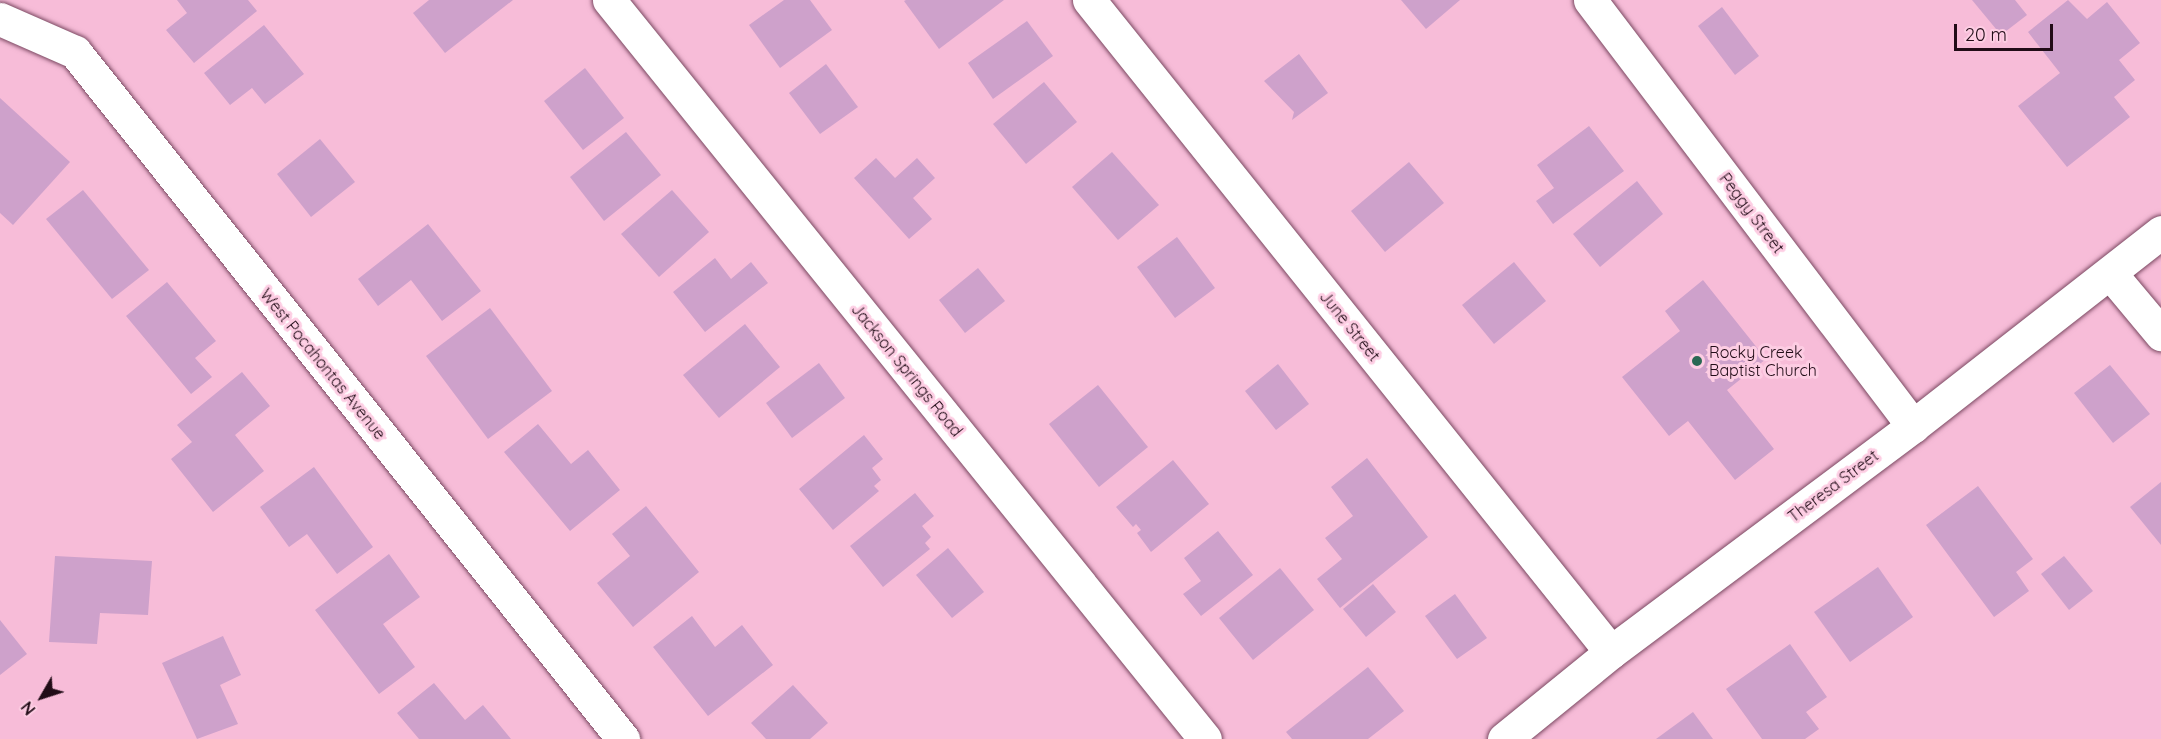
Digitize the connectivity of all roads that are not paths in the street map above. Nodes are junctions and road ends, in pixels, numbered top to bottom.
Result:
1 (609, 0) edge
2 (1089, 0) edge
3 (1590, 0) edge
4 (0, 19) edge
5 (2161, 232) edge
6 (2110, 273) junction
7 (2161, 334) edge
8 (1913, 426) junction
9 (1611, 652) junction
10 (623, 739) edge
11 (1205, 739) edge
12 (1504, 739) edge

1 - 11 street, Jackson Springs Road
2 - 9 street, June Street
3 - 8 street, Peggy Street
4 - 10 street, West Pocahontas Avenue
5 - 6 street, Theresa Street
6 - 7 street
6 - 8 street, Theresa Street
8 - 9 street, Theresa Street
9 - 12 street, Theresa Street

